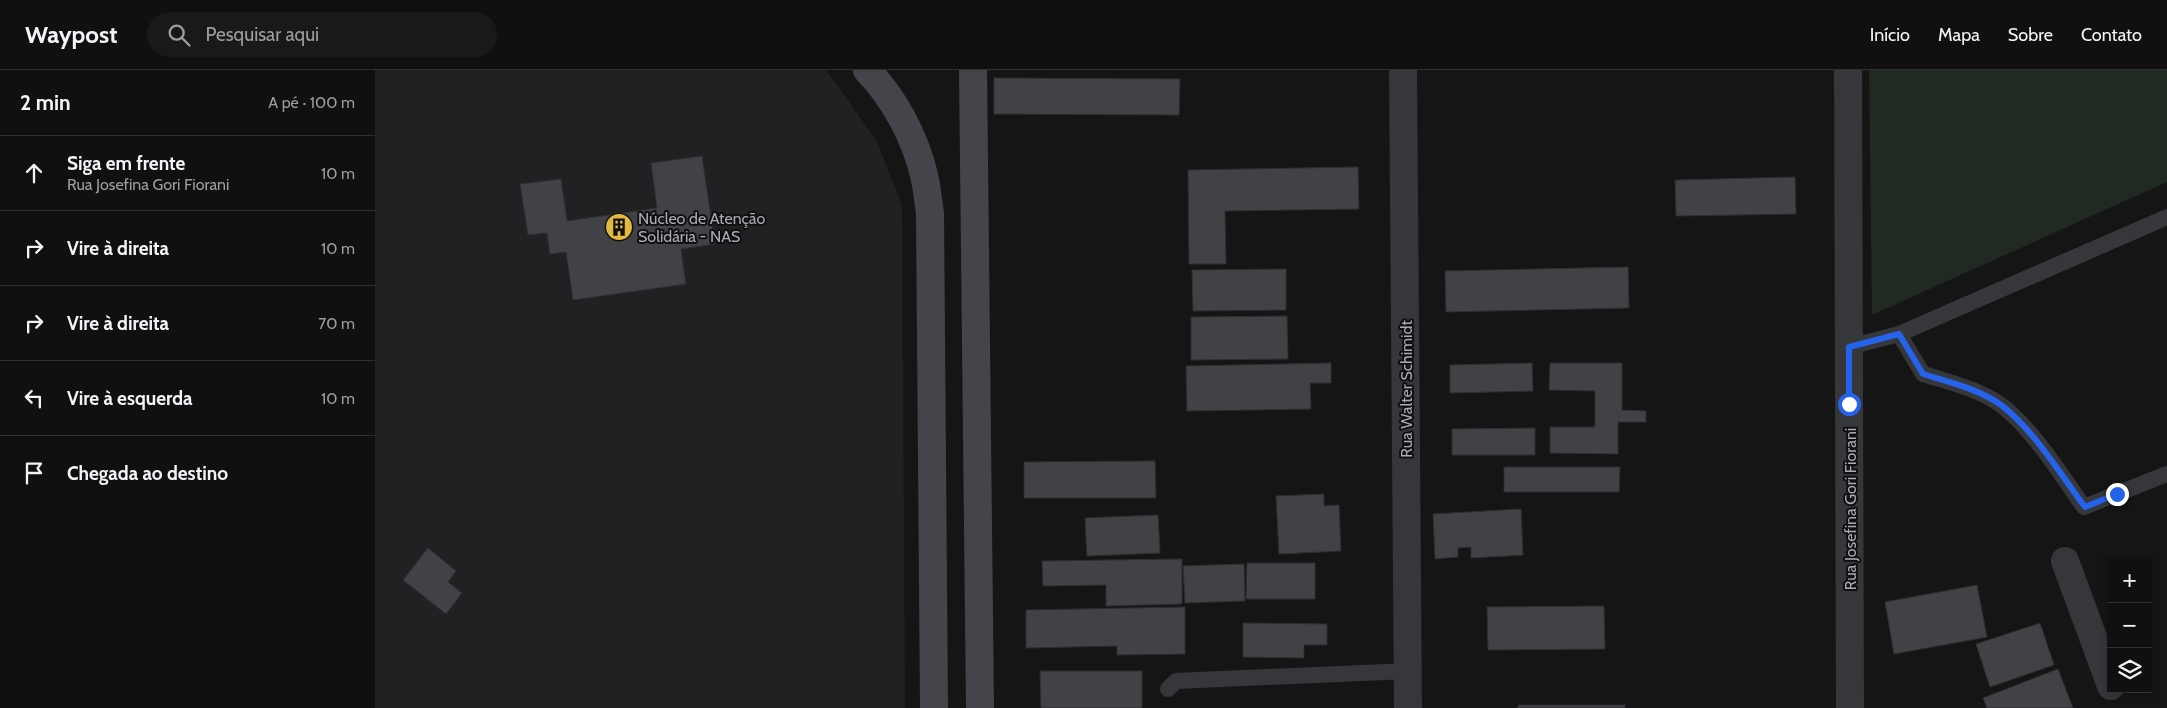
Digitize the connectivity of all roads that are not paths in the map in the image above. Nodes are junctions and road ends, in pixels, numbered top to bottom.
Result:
1 (867, 70) edge
2 (973, 70) edge
3 (1403, 70) edge
4 (1848, 70) edge
5 (2167, 217) edge
6 (1899, 334) junction
7 (1849, 347) junction
8 (2167, 474) edge
9 (2065, 561) dead end
10 (1408, 671) junction
11 (2107, 677) edge
12 (1167, 689) dead end
13 (2113, 693) edge
14 (934, 708) edge
15 (980, 708) edge
16 (1408, 708) edge
17 (1851, 708) edge
18 (2119, 708) edge

1 - 14 street
2 - 15 street
3 - 10 street, Rua Walter Schimidt
4 - 7 street, Rua Josefina Gori Fiorani
5 - 6 lane
6 - 7 lane
6 - 8 lane
7 - 17 street, Rua Josefina Gori Fiorani
9 - 11 street
10 - 12 lane
10 - 16 street, Rua Walter Schimidt
13 - 18 street

